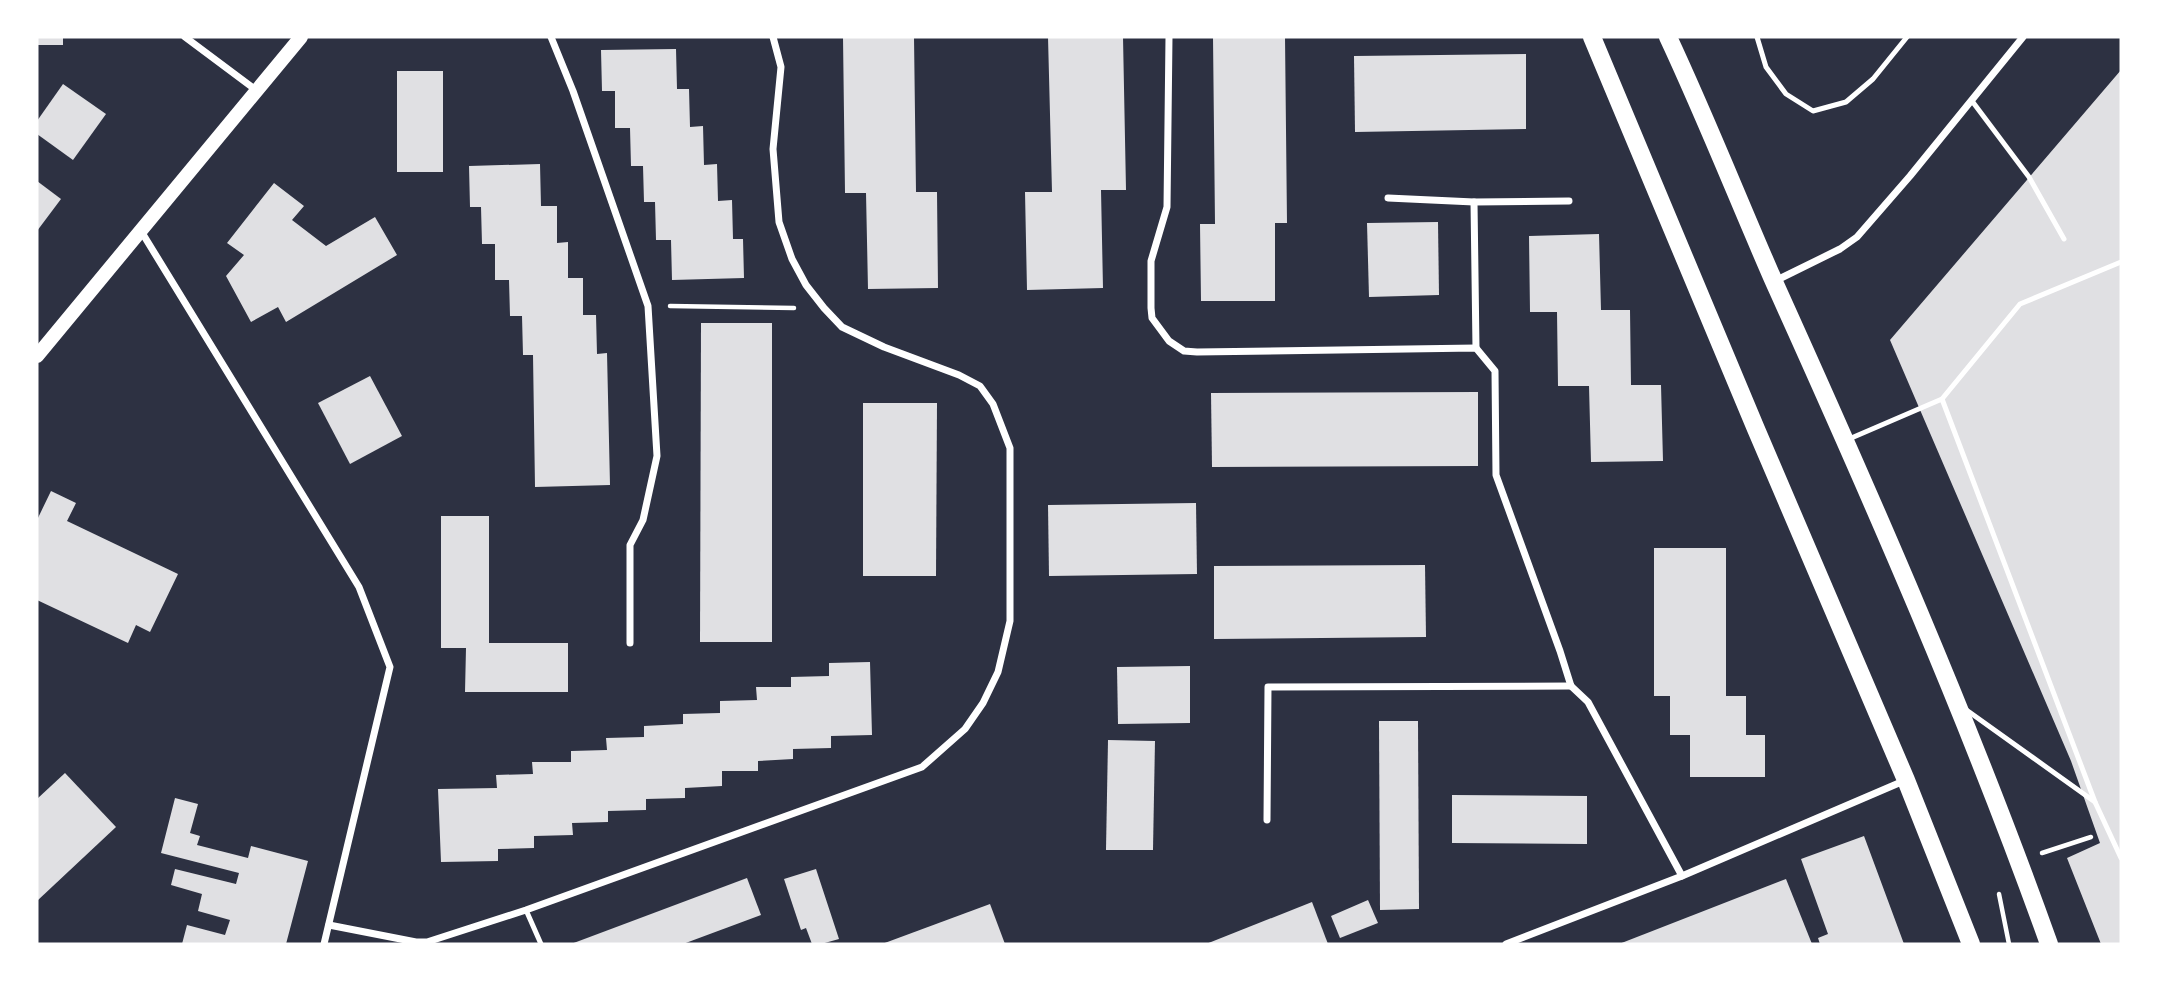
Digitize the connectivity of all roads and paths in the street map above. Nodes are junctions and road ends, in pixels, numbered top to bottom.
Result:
1 (185, 37) edge
2 (301, 37) edge
3 (551, 37) edge
4 (773, 37) edge
5 (1168, 37) edge
6 (1592, 37) edge
7 (1668, 37) edge
8 (1757, 37) edge
9 (1907, 37) edge
10 (2023, 37) edge
11 (256, 90) junction
12 (1972, 101) junction
13 (1388, 198) dead end
14 (1569, 201) dead end
15 (1474, 202) junction
16 (141, 230) junction
17 (2064, 239) dead end
18 (2121, 262) edge
19 (1774, 281) junction
20 (648, 306) junction
21 (824, 308) junction
22 (1476, 348) junction
23 (37, 356) edge
24 (1942, 399) junction
25 (1844, 441) junction
26 (630, 643) dead end
27 (1571, 686) junction
28 (1957, 703) junction
29 (1906, 780) junction
30 (2095, 802) junction
31 (1267, 820) dead end
32 (2108, 832) junction
33 (2038, 854) dead end
34 (2121, 858) edge
35 (1682, 876) junction
36 (526, 910) junction
37 (329, 925) junction
38 (324, 944) edge
39 (541, 944) edge
40 (1506, 944) edge
41 (1971, 944) edge
42 (2049, 944) edge

1 - 11 street
2 - 11 main road
3 - 20 street
4 - 21 street
5 - 22 street
6 - 29 main road
7 - 19 main road
8 - 9 lane
10 - 12 street
11 - 16 main road
12 - 17 lane
12 - 19 street
13 - 15 street
14 - 15 street
15 - 22 street
16 - 23 main road
16 - 37 street
18 - 24 lane
19 - 25 main road
20 - 21 path
20 - 26 street
21 - 36 street
22 - 27 street
24 - 25 lane
24 - 30 lane
25 - 28 main road
27 - 31 street
27 - 35 street
28 - 30 lane
28 - 42 main road
29 - 35 street
29 - 41 main road
30 - 32 lane
32 - 33 path
32 - 34 lane
35 - 40 street
36 - 37 street
36 - 39 lane
37 - 38 street

